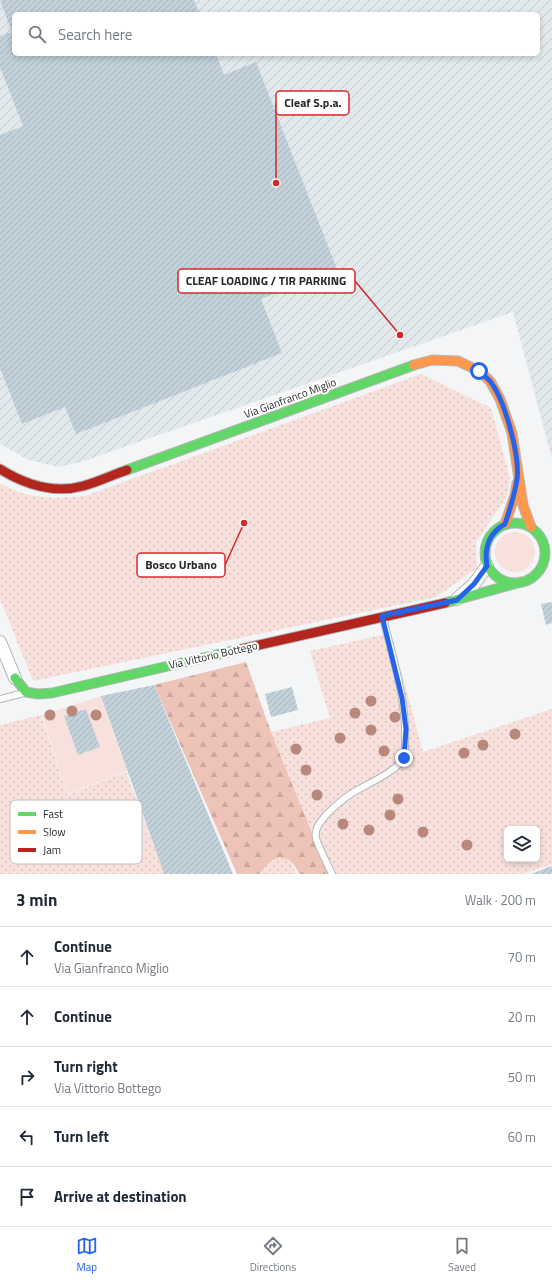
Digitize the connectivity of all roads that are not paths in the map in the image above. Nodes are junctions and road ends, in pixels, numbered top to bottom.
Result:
1 (0, 469) edge
2 (518, 477) junction
3 (505, 524) junction
4 (532, 527) junction
5 (549, 556) edge
6 (487, 566) junction
7 (546, 574) dead end
8 (534, 577) junction
9 (521, 582) junction
10 (457, 600) junction
11 (382, 616) junction
12 (0, 642) edge
13 (15, 678) joint
14 (26, 692) junction
15 (0, 699) edge
16 (332, 874) edge

1 - 2 street, Via Gianfranco Miglio
2 - 3 street, Via Gianfranco Miglio
2 - 4 street, Via Gianfranco Miglio
3 - 4 street
3 - 6 street
4 - 5 street
5 - 8 street
6 - 9 street
6 - 10 street
7 - 8 street
8 - 9 street
9 - 10 street, Via Vittorio Bottego
10 - 11 street, Via Vittorio Bottego
11 - 14 street, Via Vittorio Bottego
11 - 16 lane
12 - 13 street
13 - 14 street
14 - 15 lane

